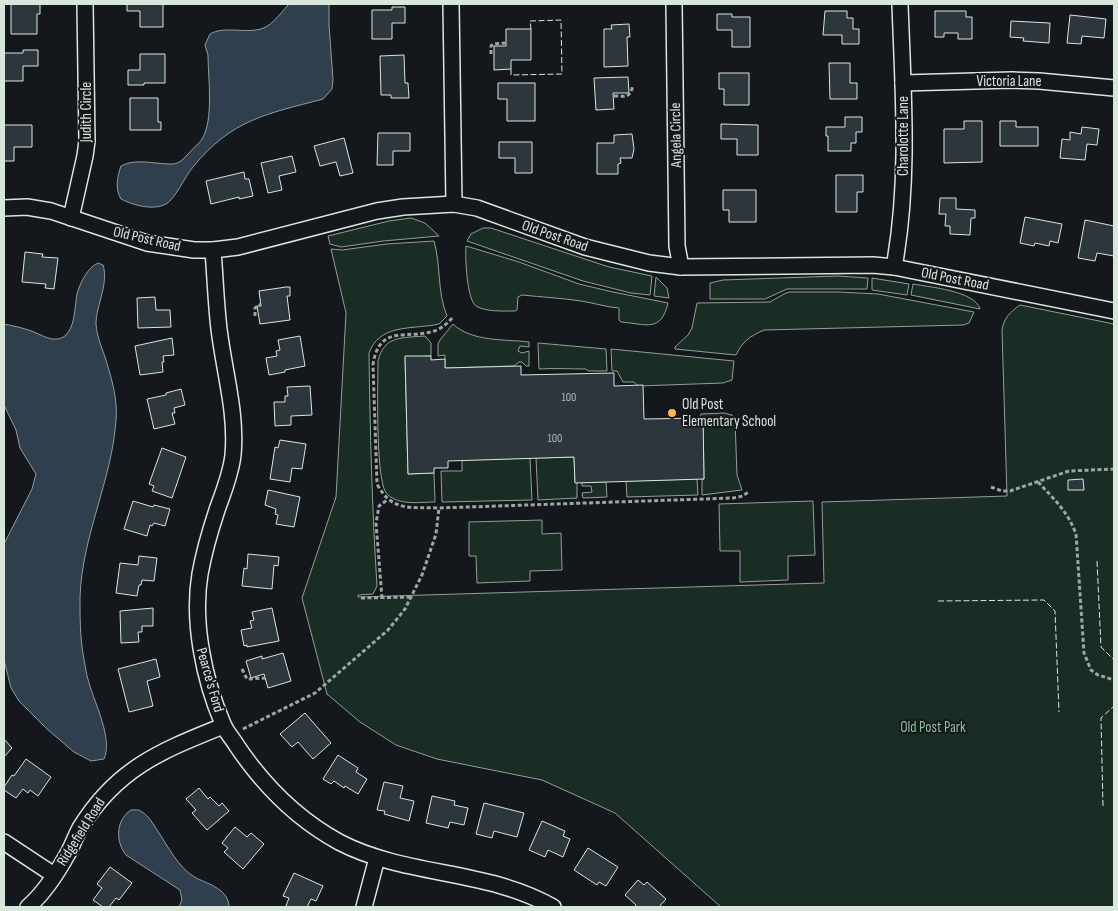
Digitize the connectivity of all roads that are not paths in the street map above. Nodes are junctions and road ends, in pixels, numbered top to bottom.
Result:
1 (85, 4) edge
2 (450, 4) edge
3 (674, 4) edge
4 (900, 4) edge
5 (902, 82) junction
6 (1114, 88) edge
7 (454, 204) junction
8 (4, 208) edge
9 (71, 218) junction
10 (213, 250) junction
11 (681, 267) junction
12 (894, 267) junction
13 (1114, 311) edge
14 (224, 726) junction
15 (4, 842) edge
16 (377, 858) junction
17 (54, 876) junction
18 (28, 907) edge
19 (364, 907) edge
20 (553, 907) edge

1 - 9 street, Judith Circle
2 - 7 street
3 - 11 street, Angela Circle
4 - 5 street, Charolotte Lane
5 - 6 street, Victoria Lane
5 - 12 street, Charolotte Lane
7 - 10 street, Old Post Road
7 - 11 street, Old Post Road
8 - 9 street, Old Post Road
9 - 10 street, Old Post Road
10 - 14 street, Pearce's Ford
11 - 12 street, Old Post Road
12 - 13 street, Old Post Road
14 - 16 street, Pearce's Ford
14 - 17 street, Ridgefield Road
15 - 17 street
16 - 19 street
16 - 20 street, Pearce's Ford
17 - 18 street, Ridgefield Road

